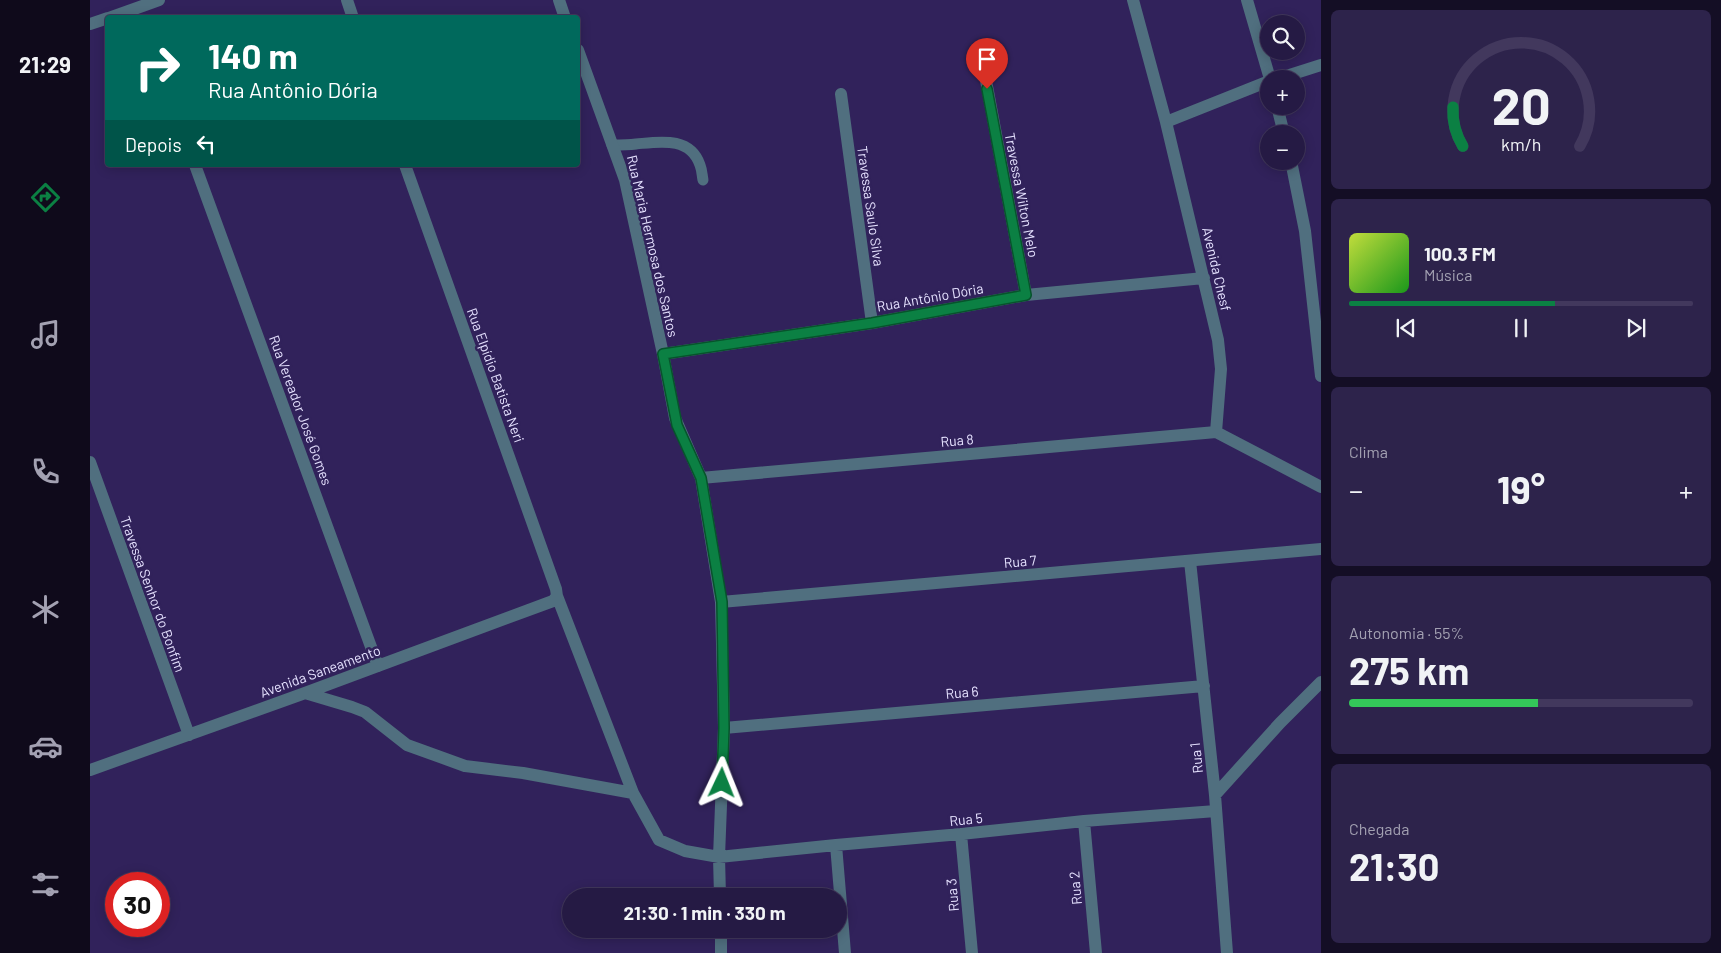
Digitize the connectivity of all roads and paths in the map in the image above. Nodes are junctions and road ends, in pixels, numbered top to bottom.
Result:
1 (159, 0) edge
2 (347, 0) edge
3 (559, 0) edge
4 (1133, 0) edge
5 (1247, 0) edge
6 (138, 8) edge
7 (117, 15) edge
8 (352, 15) edge
9 (564, 15) edge
10 (105, 19) edge
11 (90, 24) edge
12 (580, 56) edge
13 (1321, 66) edge
14 (984, 70) dead end
15 (1266, 70) edge
16 (1305, 71) edge
17 (1260, 84) edge
18 (840, 94) dead end
19 (1166, 122) junction
20 (612, 145) junction
21 (196, 167) edge
22 (407, 167) edge
23 (1293, 170) edge
24 (703, 180) dead end
25 (1204, 278) junction
26 (1026, 295) junction
27 (872, 323) junction
28 (663, 354) junction
29 (1321, 376) edge
30 (1216, 432) junction
31 (90, 462) edge
32 (701, 478) junction
33 (1321, 487) edge
34 (1321, 549) edge
35 (1190, 561) junction
36 (557, 596) junction
37 (722, 602) junction
38 (378, 666) junction
39 (1321, 682) edge
40 (1204, 686) junction
41 (305, 693) junction
42 (724, 728) junction
43 (189, 735) junction
44 (90, 770) edge
45 (633, 793) junction
46 (1215, 795) junction
47 (1216, 811) junction
48 (1084, 821) junction
49 (962, 834) junction
50 (836, 845) junction
51 (719, 857) junction
52 (720, 888) edge
53 (721, 938) edge
54 (721, 953) edge
55 (846, 953) edge
56 (972, 953) edge
57 (1096, 953) edge
58 (1227, 953) edge

1 - 6 street
2 - 8 street
3 - 9 street
4 - 19 street, Avenida Chesf
5 - 15 street
6 - 7 street
10 - 11 street
12 - 20 street, Rua Maria Hermosa dos Santos
13 - 16 street
14 - 26 street, Travessa Wilton Melo
17 - 19 street
18 - 27 street, Travessa Saulo Silva
19 - 25 street, Avenida Chesf
20 - 24 lane
20 - 28 street, Rua Maria Hermosa dos Santos
21 - 38 street, Rua Vereador José Gomes
22 - 36 street, Rua Elpídio Batista Neri
23 - 29 street
25 - 26 street, Rua Antônio Dória
25 - 30 street, Avenida Chesf
26 - 27 street, Rua Antônio Dória
27 - 28 street, Rua Antônio Dória
28 - 32 street, Rua Maria Hermosa dos Santos
30 - 32 street, Rua 8
30 - 33 street
31 - 43 street, Travessa Senhor do Bonfim
32 - 37 street, Rua Maria Hermosa dos Santos
34 - 35 street, Rua 7
35 - 37 street, Rua 7
35 - 40 street, Rua 1
36 - 38 street, Avenida Saneamento
36 - 45 street, Rua Elpídio Batista Neri
37 - 42 street, Rua Maria Hermosa dos Santos
38 - 41 street, Avenida Saneamento
39 - 46 street
40 - 42 street, Rua 6
40 - 46 street, Rua 1
41 - 43 street, Avenida Saneamento
41 - 45 street
42 - 51 street, Rua Maria Hermosa dos Santos
43 - 44 street, Avenida Saneamento
45 - 51 street, Rua 5
46 - 47 street, Rua 1
47 - 48 street, Rua 5
47 - 58 street, Rua 1
48 - 49 street, Rua 5
48 - 57 street, Rua 2
49 - 50 street, Rua 5
49 - 56 street, Rua 3
50 - 51 street, Rua 5
50 - 55 street
51 - 52 street, Rua Maria Hermosa dos Santos
53 - 54 street

